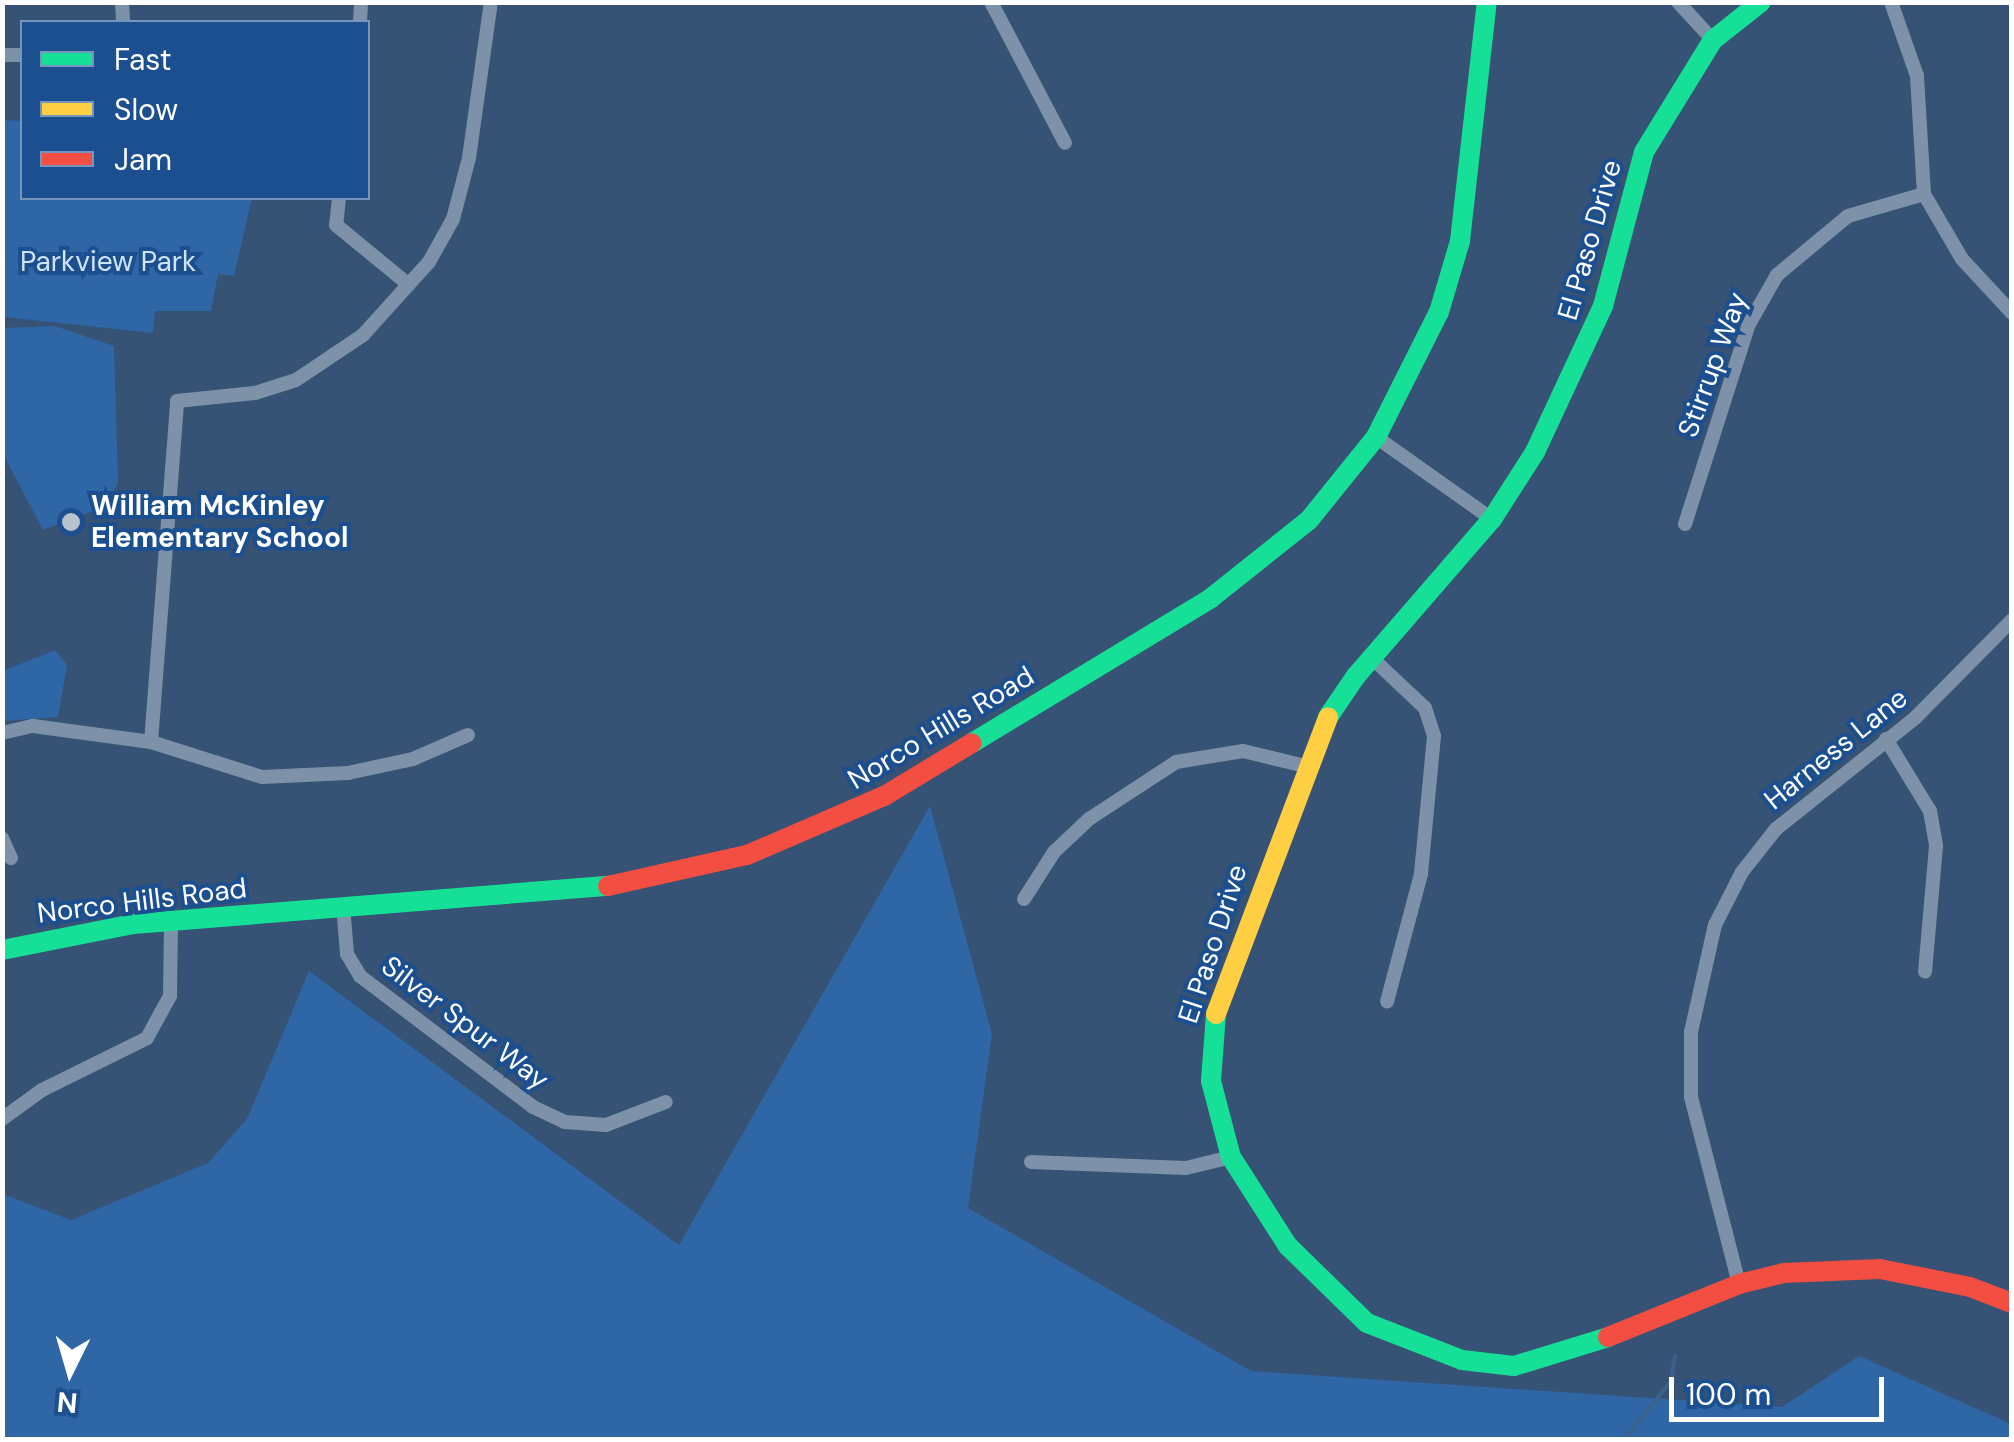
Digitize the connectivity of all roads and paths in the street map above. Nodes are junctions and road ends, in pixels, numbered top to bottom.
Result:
1 (490, 2) edge
2 (991, 2) edge
3 (1487, 2) edge
4 (1678, 2) edge
5 (1762, 2) edge
6 (1891, 2) edge
7 (1713, 40) junction
8 (1065, 142) dead end
9 (1924, 194) junction
10 (339, 200) edge
11 (409, 285) junction
12 (2012, 313) edge
13 (1376, 437) junction
14 (1492, 519) junction
15 (1685, 524) dead end
16 (2012, 620) edge
17 (1373, 658) junction
18 (2, 733) edge
19 (468, 736) dead end
20 (1886, 739) junction
21 (151, 742) junction
22 (1305, 766) junction
23 (2, 838) edge
24 (11, 858) dead end
25 (1024, 899) dead end
26 (344, 906) junction
27 (171, 920) junction
28 (2, 950) edge
29 (1925, 972) dead end
30 (1387, 1002) dead end
31 (666, 1102) dead end
32 (2, 1118) edge
33 (1230, 1157) junction
34 (1031, 1162) dead end
35 (1739, 1284) junction
36 (2012, 1302) edge

1 - 11 street
2 - 8 street
3 - 13 street, Norco Hills Road
4 - 7 street
5 - 7 street, El Paso Drive
6 - 9 street
7 - 14 street, El Paso Drive
9 - 12 street
9 - 15 street, Stirrup Way
10 - 11 street
11 - 21 street
13 - 14 street
13 - 26 street, Norco Hills Road
14 - 17 street, El Paso Drive
16 - 20 street, Harness Lane
17 - 22 street, El Paso Drive
17 - 30 street
18 - 21 street
19 - 21 street
20 - 29 street
20 - 35 street, Harness Lane
22 - 25 street
22 - 33 street, El Paso Drive
23 - 24 street
26 - 27 street, Norco Hills Road
26 - 31 street, Silver Spur Way
27 - 28 street, Norco Hills Road
27 - 32 street
33 - 34 street
33 - 35 street, El Paso Drive
35 - 36 street, El Paso Drive

